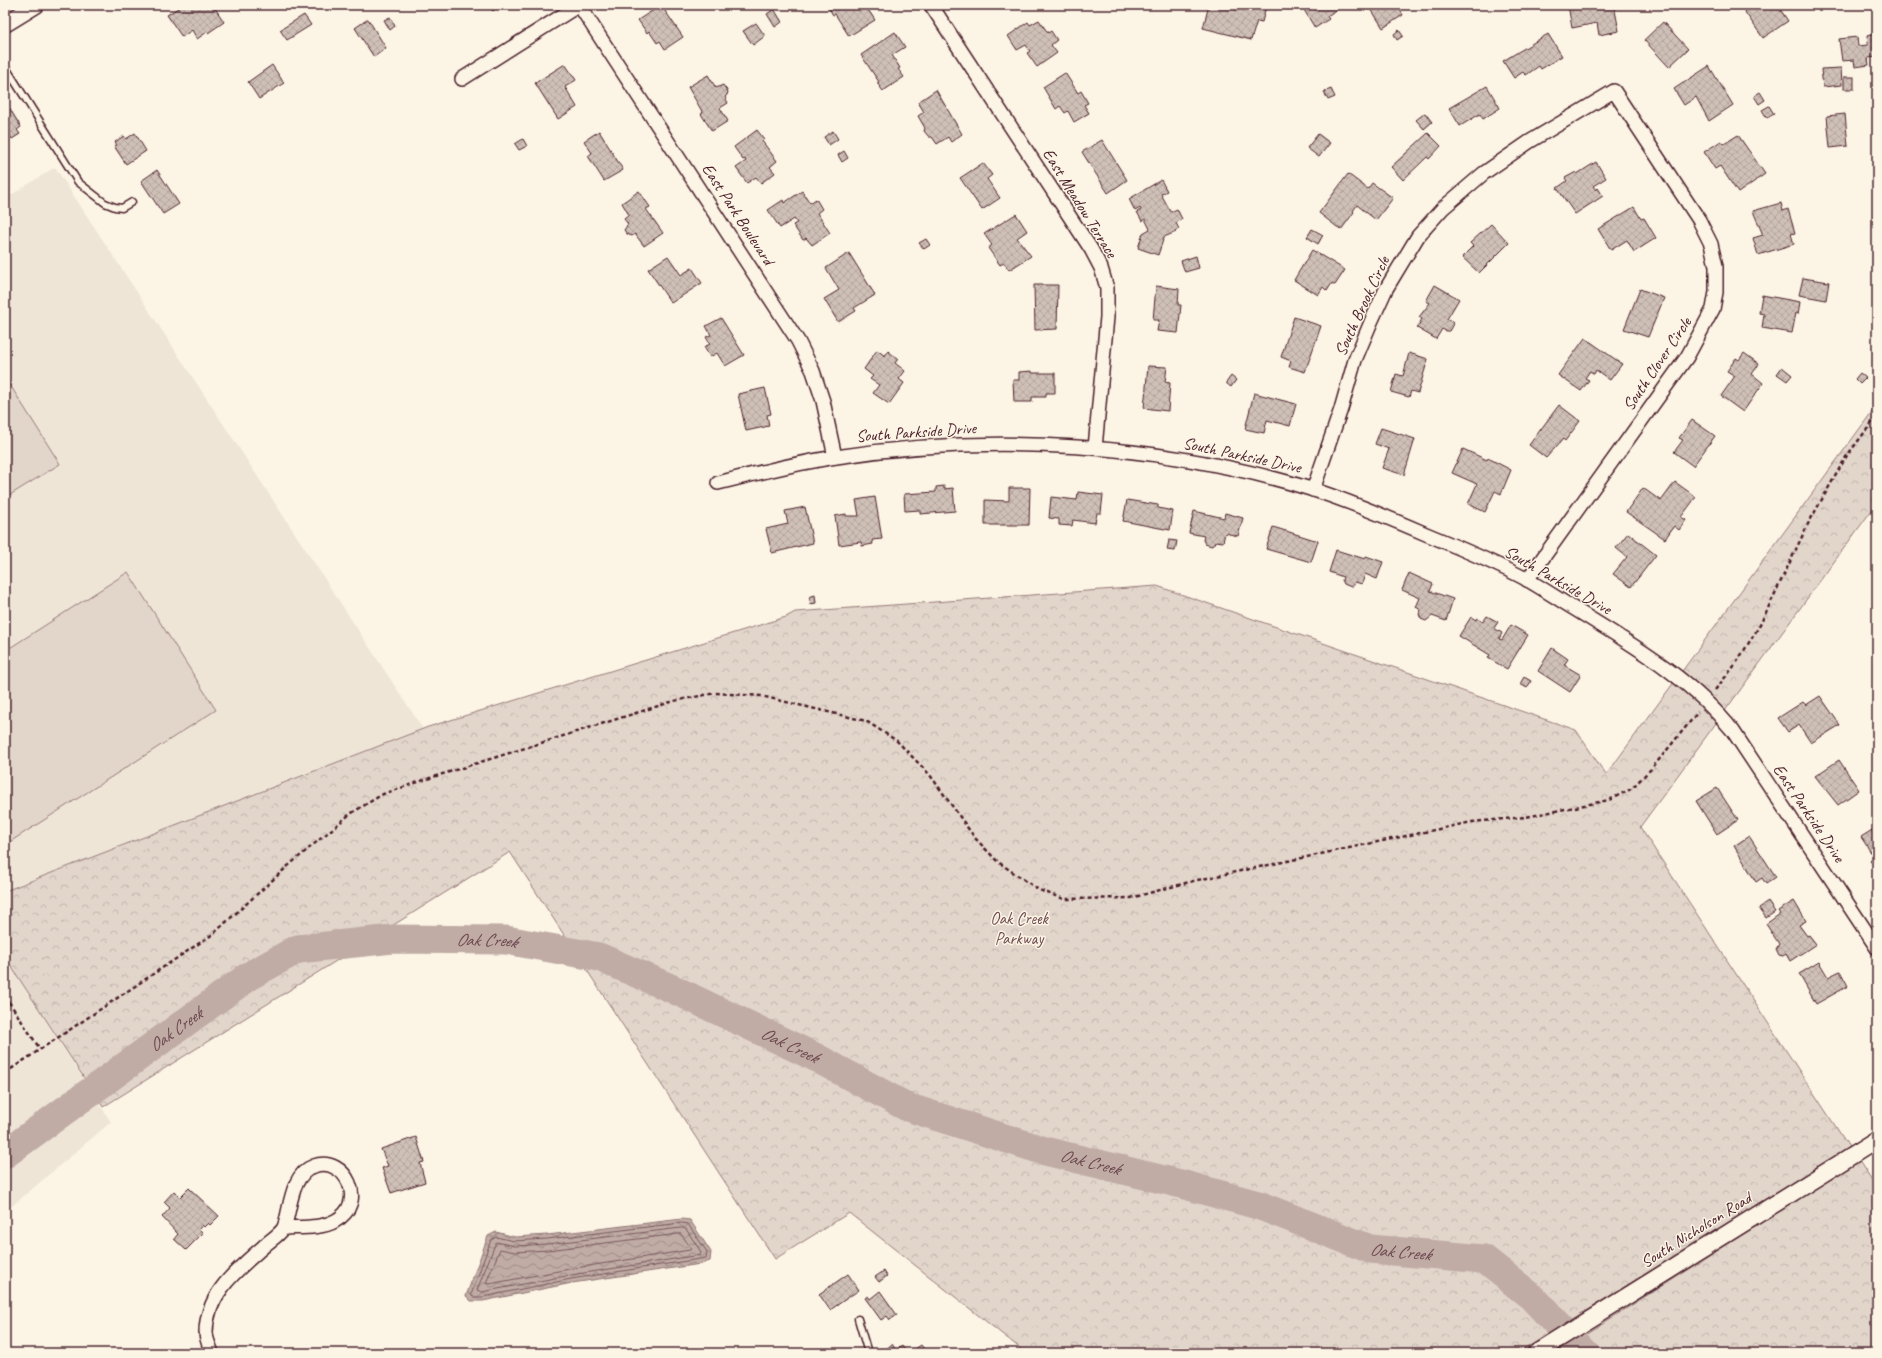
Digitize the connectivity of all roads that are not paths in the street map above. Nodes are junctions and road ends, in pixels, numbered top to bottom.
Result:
1 (36, 5) edge
2 (579, 5) edge
3 (931, 5) edge
4 (5, 24) edge
5 (5, 66) edge
6 (462, 79) dead end
7 (1614, 91) joint
8 (132, 202) dead end
9 (1095, 448) junction
10 (835, 457) junction
11 (718, 483) dead end
12 (1313, 490) junction
13 (1527, 580) junction
14 (1706, 701) joint
15 (1877, 948) edge
16 (1877, 1140) edge
17 (284, 1228) junction
18 (858, 1320) dead end
19 (212, 1353) edge
20 (868, 1353) edge
21 (1536, 1353) edge

1 - 4 street
2 - 6 street
2 - 10 street, East Park Boulevard
3 - 9 street, East Meadow Terrace
5 - 8 lane
7 - 12 street, South Brook Circle
7 - 13 street, South Clover Circle
9 - 10 street, South Parkside Drive
9 - 12 street, South Parkside Drive
10 - 11 street, South Parkside Drive
12 - 13 street, South Parkside Drive
13 - 14 street, South Parkside Drive
14 - 15 street, East Parkside Drive
16 - 21 street, South Nicholson Road
17 - 17 street
17 - 19 street
18 - 20 lane

